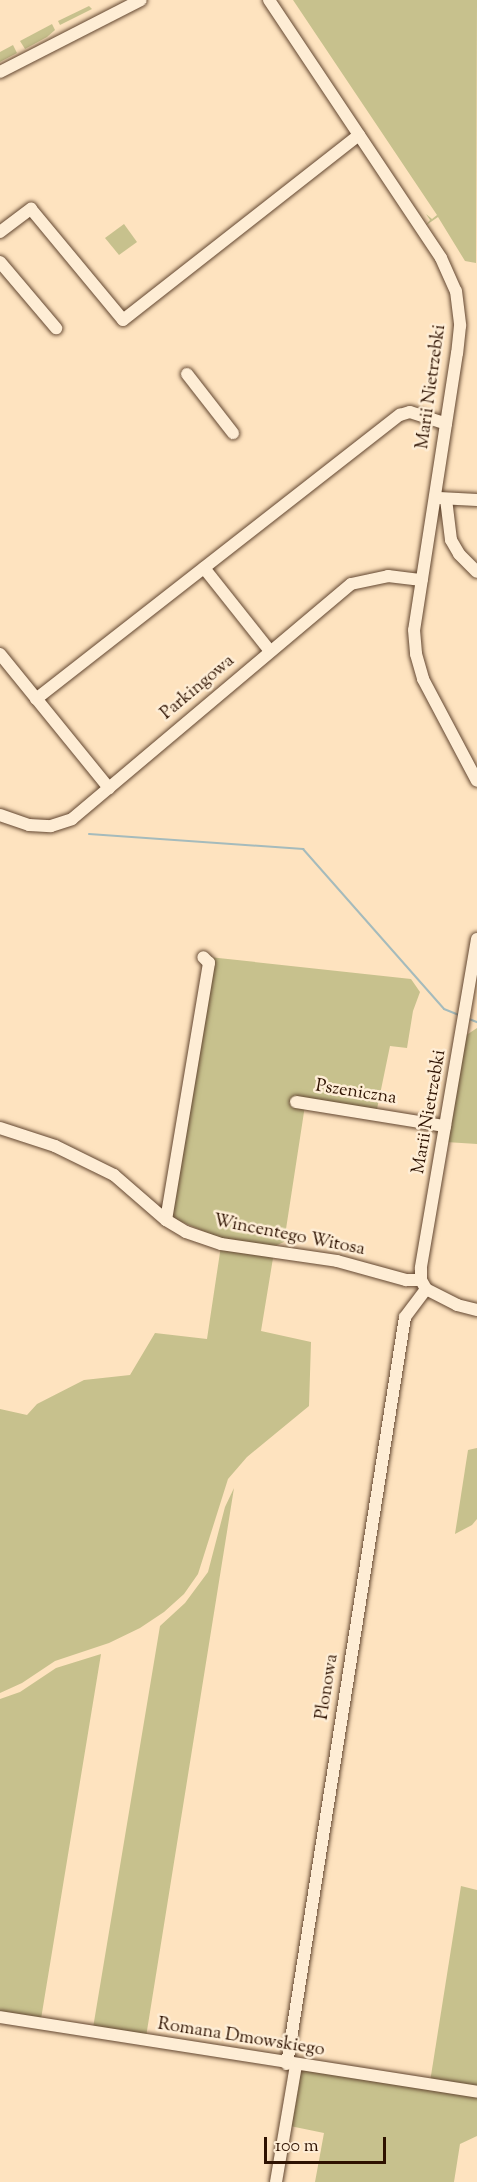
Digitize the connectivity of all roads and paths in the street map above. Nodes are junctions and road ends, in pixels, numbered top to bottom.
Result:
1 (141, 0) edge
2 (270, 0) edge
3 (0, 72) edge
4 (359, 135) junction
5 (0, 232) edge
6 (0, 262) edge
7 (56, 328) dead end
8 (187, 374) dead end
9 (446, 424) junction
10 (233, 433) dead end
11 (440, 498) junction
12 (477, 500) edge
13 (204, 568) junction
14 (477, 572) edge
15 (422, 580) junction
16 (270, 651) junction
17 (0, 654) edge
18 (36, 699) junction
19 (477, 780) edge
20 (109, 788) junction
21 (0, 817) edge
22 (477, 939) edge
23 (203, 957) dead end
24 (296, 1102) dead end
25 (445, 1125) junction
26 (0, 1128) edge
27 (166, 1220) junction
28 (424, 1285) junction
29 (477, 1310) edge
30 (0, 2017) edge
31 (292, 2064) junction
32 (477, 2092) edge
33 (276, 2182) edge

1 - 3 street
2 - 4 street, Marii Nietrzebki
4 - 5 street
4 - 9 street, Marii Nietrzebki
6 - 7 street
8 - 10 street
9 - 11 street, Marii Nietrzebki
9 - 13 street
11 - 12 street
11 - 14 street
11 - 15 street, Marii Nietrzebki
13 - 16 street
13 - 18 street
15 - 16 street, Parkingowa
15 - 19 street, Marii Nietrzebki
16 - 20 street, Parkingowa
17 - 18 street
18 - 20 street
20 - 21 street, Parkingowa
22 - 25 street, Marii Nietrzebki
23 - 27 street
24 - 25 street, Pszeniczna
25 - 28 street, Marii Nietrzebki
26 - 27 street, Wincentego Witosa
27 - 28 street, Wincentego Witosa
28 - 29 street, Wincentego Witosa
28 - 31 street, Plonowa
30 - 31 street, Romana Dmowskiego
31 - 32 street, Romana Dmowskiego
31 - 33 street, Plonowa

